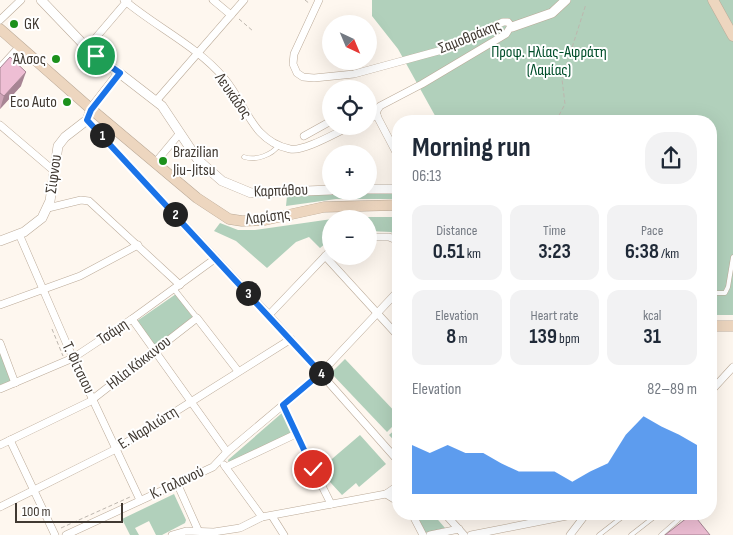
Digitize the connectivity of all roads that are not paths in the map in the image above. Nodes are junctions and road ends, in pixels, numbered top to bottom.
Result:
1 (21, 0) edge
2 (41, 0) edge
3 (213, 0) edge
4 (244, 0) edge
5 (319, 0) edge
6 (566, 0) edge
7 (714, 0) edge
8 (126, 1) edge
9 (232, 14) junction
10 (0, 20) edge
11 (512, 27) junction
12 (0, 29) edge
13 (733, 36) edge
14 (20, 46) junction
15 (87, 48) junction
16 (197, 54) junction
17 (0, 68) edge
18 (120, 73) junction
19 (156, 101) junction
20 (91, 110) junction
21 (377, 110) edge
22 (377, 118) edge
23 (87, 120) junction
24 (0, 125) edge
25 (322, 126) edge
26 (180, 133) junction
27 (331, 135) edge
28 (304, 136) dead end
29 (279, 145) junction
30 (392, 145) edge
31 (244, 157) dead end
32 (155, 163) junction
33 (54, 171) junction
34 (377, 189) edge
35 (392, 189) edge
36 (322, 190) edge
37 (392, 206) edge
38 (48, 208) junction
39 (19, 234) junction
40 (377, 237) edge
41 (392, 238) edge
42 (0, 241) edge
43 (138, 245) junction
44 (733, 257) edge
45 (216, 258) junction
46 (322, 259) edge
47 (333, 265) edge
48 (177, 287) junction
49 (42, 289) junction
50 (717, 293) edge
51 (392, 297) edge
52 (0, 305) edge
53 (376, 313) junction
54 (269, 315) junction
55 (197, 318) junction
56 (132, 319) junction
57 (717, 326) edge
58 (733, 326) edge
59 (392, 330) edge
60 (291, 339) junction
61 (0, 343) edge
62 (155, 350) junction
63 (73, 358) junction
64 (733, 367) edge
65 (238, 371) junction
66 (321, 373) junction
67 (16, 383) junction
68 (717, 384) edge
69 (0, 389) edge
70 (93, 399) junction
71 (192, 401) junction
72 (283, 405) junction
73 (296, 434) junction
74 (10, 440) junction
75 (0, 445) edge
76 (116, 449) junction
77 (227, 452) junction
78 (392, 454) edge
79 (219, 461) junction
80 (226, 467) junction
81 (177, 483) junction
82 (392, 490) edge
83 (33, 491) junction
84 (386, 494) junction
85 (392, 498) edge
86 (140, 500) junction
87 (330, 504) junction
88 (0, 507) edge
89 (272, 516) junction
90 (262, 517) junction
91 (415, 520) edge
92 (451, 520) edge
93 (547, 520) edge
94 (581, 520) edge
95 (619, 520) edge
96 (649, 520) edge
97 (678, 520) edge
98 (459, 529) junction
99 (198, 530) junction
100 (56, 533) edge
101 (66, 535) edge
102 (172, 535) edge
103 (284, 535) edge
104 (423, 535) edge
105 (430, 535) edge
106 (464, 535) edge
107 (471, 535) edge
108 (570, 535) edge
109 (600, 535) edge
110 (631, 535) edge
111 (661, 535) edge

1 - 10 street
2 - 15 street, Καρπάθου
3 - 9 street
4 - 9 street
5 - 11 street, Σαμοθράκης
6 - 11 street
7 - 13 main road
8 - 15 street
8 - 16 street, Λευκάδος
9 - 16 street
11 - 21 street, Σαμοθράκης
12 - 14 main road, Λαρίσης
14 - 17 street
14 - 20 main road, Λαρίσης
15 - 18 street, Καρπάθου
16 - 19 street
16 - 29 street, Λευκάδος
18 - 19 street, Καρπάθου
18 - 20 street, Σίφνου
19 - 26 street, Καρπάθου
20 - 23 street, Σίφνου
20 - 32 main road, Λαρίσης
22 - 30 street
23 - 33 street, Σίφνου
23 - 45 street
24 - 33 street
25 - 28 street
26 - 32 street
26 - 36 street, Καρπάθου
27 - 29 street
29 - 31 lane
32 - 37 main road, Λαρίσης
33 - 38 street, Σίφνου
34 - 35 street
38 - 39 street, Σίφνου
38 - 43 street
39 - 42 street, Σίφνου
39 - 49 street, Τ. Φίτσιου
40 - 41 street
43 - 48 street
43 - 49 street
44 - 50 lane
45 - 48 street, Τσάμη
45 - 54 street
46 - 54 street
47 - 53 street
48 - 55 street
48 - 56 street, Τσάμη
49 - 52 street
49 - 63 street, Τ. Φίτσιου
51 - 53 street, Κ. Γαλανού
53 - 59 street
53 - 66 street, Κ. Γαλανού
54 - 60 street
55 - 62 street, Ηλία Κόκκινου
55 - 65 street
56 - 62 street
56 - 63 street, Τσάμη
57 - 58 main road
60 - 65 street, Ε. Ναρλιώτη
60 - 66 street
61 - 67 street
62 - 70 street, Ηλία Κόκκινου
62 - 71 street
63 - 67 street, Τσάμη
63 - 70 street, Τ. Φίτσιου
64 - 68 street
65 - 71 street, Ε. Ναρλιώτη
66 - 72 street, Κ. Γαλανού
66 - 78 street
67 - 69 street, Τσάμη
70 - 74 street, Ηλία Κόκκινου
70 - 76 street, Τ. Φίτσιου
71 - 76 street, Ε. Ναρλιώτη
71 - 77 street
72 - 73 street
72 - 77 street, Κ. Γαλανού
73 - 80 street
73 - 87 street
74 - 75 street, Ηλία Κόκκινου
74 - 83 street
76 - 83 street, Ε. Ναρλιώτη
76 - 86 street, Τ. Φίτσιου
77 - 79 street, Κ. Γαλανού
79 - 80 street
79 - 81 street, Κ. Γαλανού
80 - 90 street
81 - 86 street, Κ. Γαλανού
81 - 99 street
82 - 84 street
83 - 88 street, Ε. Ναρλιώτη
83 - 100 street
84 - 85 street
84 - 87 street
86 - 101 street, Κ. Γαλανού
87 - 89 street
89 - 90 street
89 - 103 street
90 - 99 street
91 - 104 street
92 - 98 street
93 - 107 street
94 - 108 street
95 - 109 lane
96 - 110 lane
97 - 111 lane
98 - 105 street
98 - 106 street
99 - 102 street

